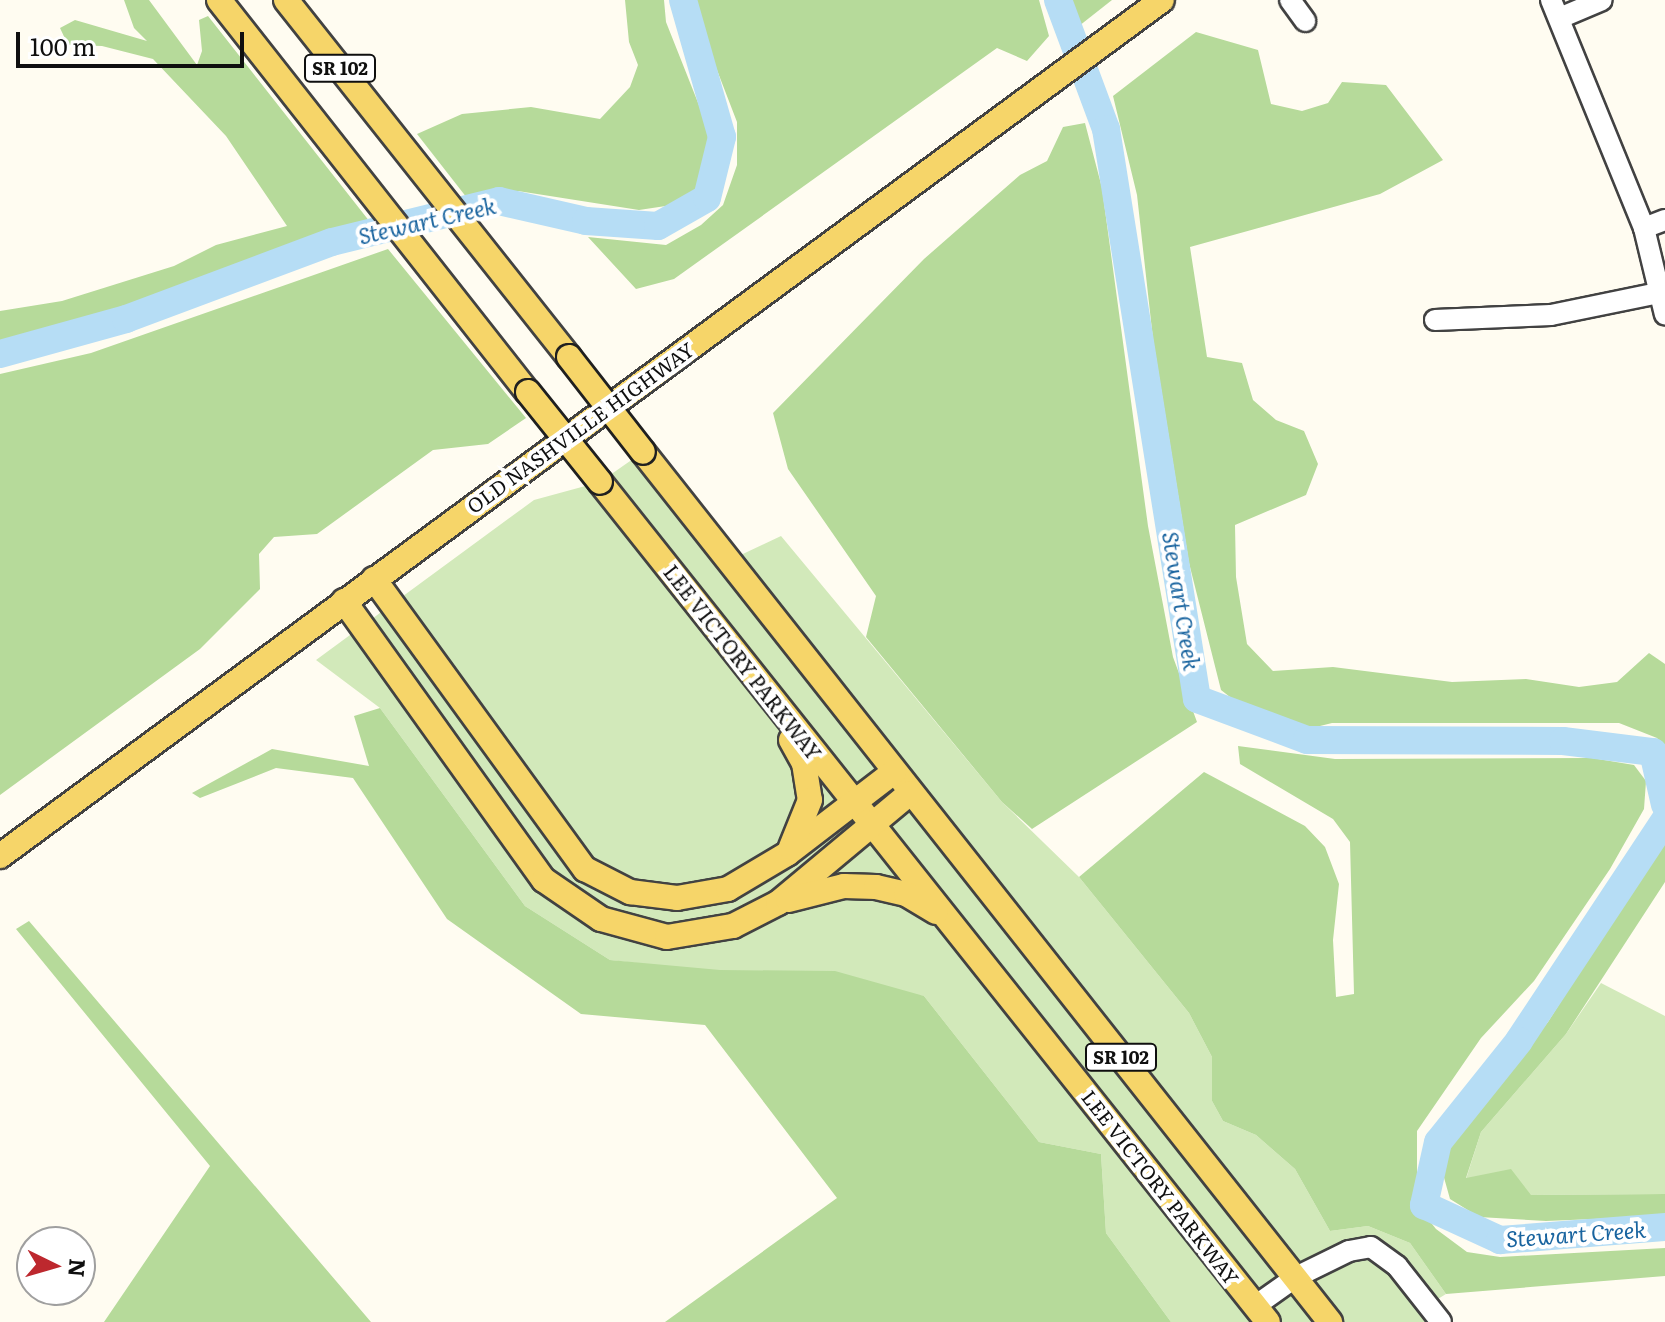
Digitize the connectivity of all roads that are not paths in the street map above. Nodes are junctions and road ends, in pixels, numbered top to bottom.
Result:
1 (219, 0) edge
2 (286, 0) edge
3 (1162, 0) edge
4 (1290, 0) edge
5 (1602, 0) edge
6 (1556, 8) edge
7 (1305, 21) dead end
8 (1665, 220) edge
9 (1644, 228) junction
10 (1658, 293) junction
11 (1665, 315) edge
12 (1435, 320) dead end
13 (374, 579) junction
14 (687, 591) junction
15 (344, 601) junction
16 (894, 772) junction
17 (910, 793) junction
18 (854, 803) junction
19 (873, 824) junction
20 (787, 854) junction
21 (0, 856) edge
22 (778, 903) junction
23 (949, 920) junction
24 (1296, 1277) junction
25 (1262, 1314) edge
26 (1330, 1322) edge
27 (1441, 1322) edge

1 - 14 main road, LEE VICTORY PARKWAY / SR 102, bridge
2 - 16 main road, SR 102, bridge
3 - 13 main road, OLD NASHVILLE HIGHWAY
4 - 7 street
5 - 6 street
6 - 9 street
8 - 9 street
9 - 10 street
10 - 11 street
10 - 12 street
13 - 15 main road, OLD NASHVILLE HIGHWAY
13 - 20 main road
14 - 18 main road, LEE VICTORY PARKWAY / SR 102
14 - 20 main road
15 - 21 main road, OLD NASHVILLE HIGHWAY
15 - 22 main road
16 - 17 main road, SR 102
16 - 18 main road
17 - 19 main road
17 - 24 main road, SR 102
18 - 19 main road, LEE VICTORY PARKWAY / SR 102
18 - 20 main road
19 - 22 main road
19 - 23 main road, LEE VICTORY PARKWAY / SR 102
22 - 23 main road
23 - 25 main road, LEE VICTORY PARKWAY / SR 102
24 - 25 street
24 - 26 main road, SR 102
24 - 27 street

